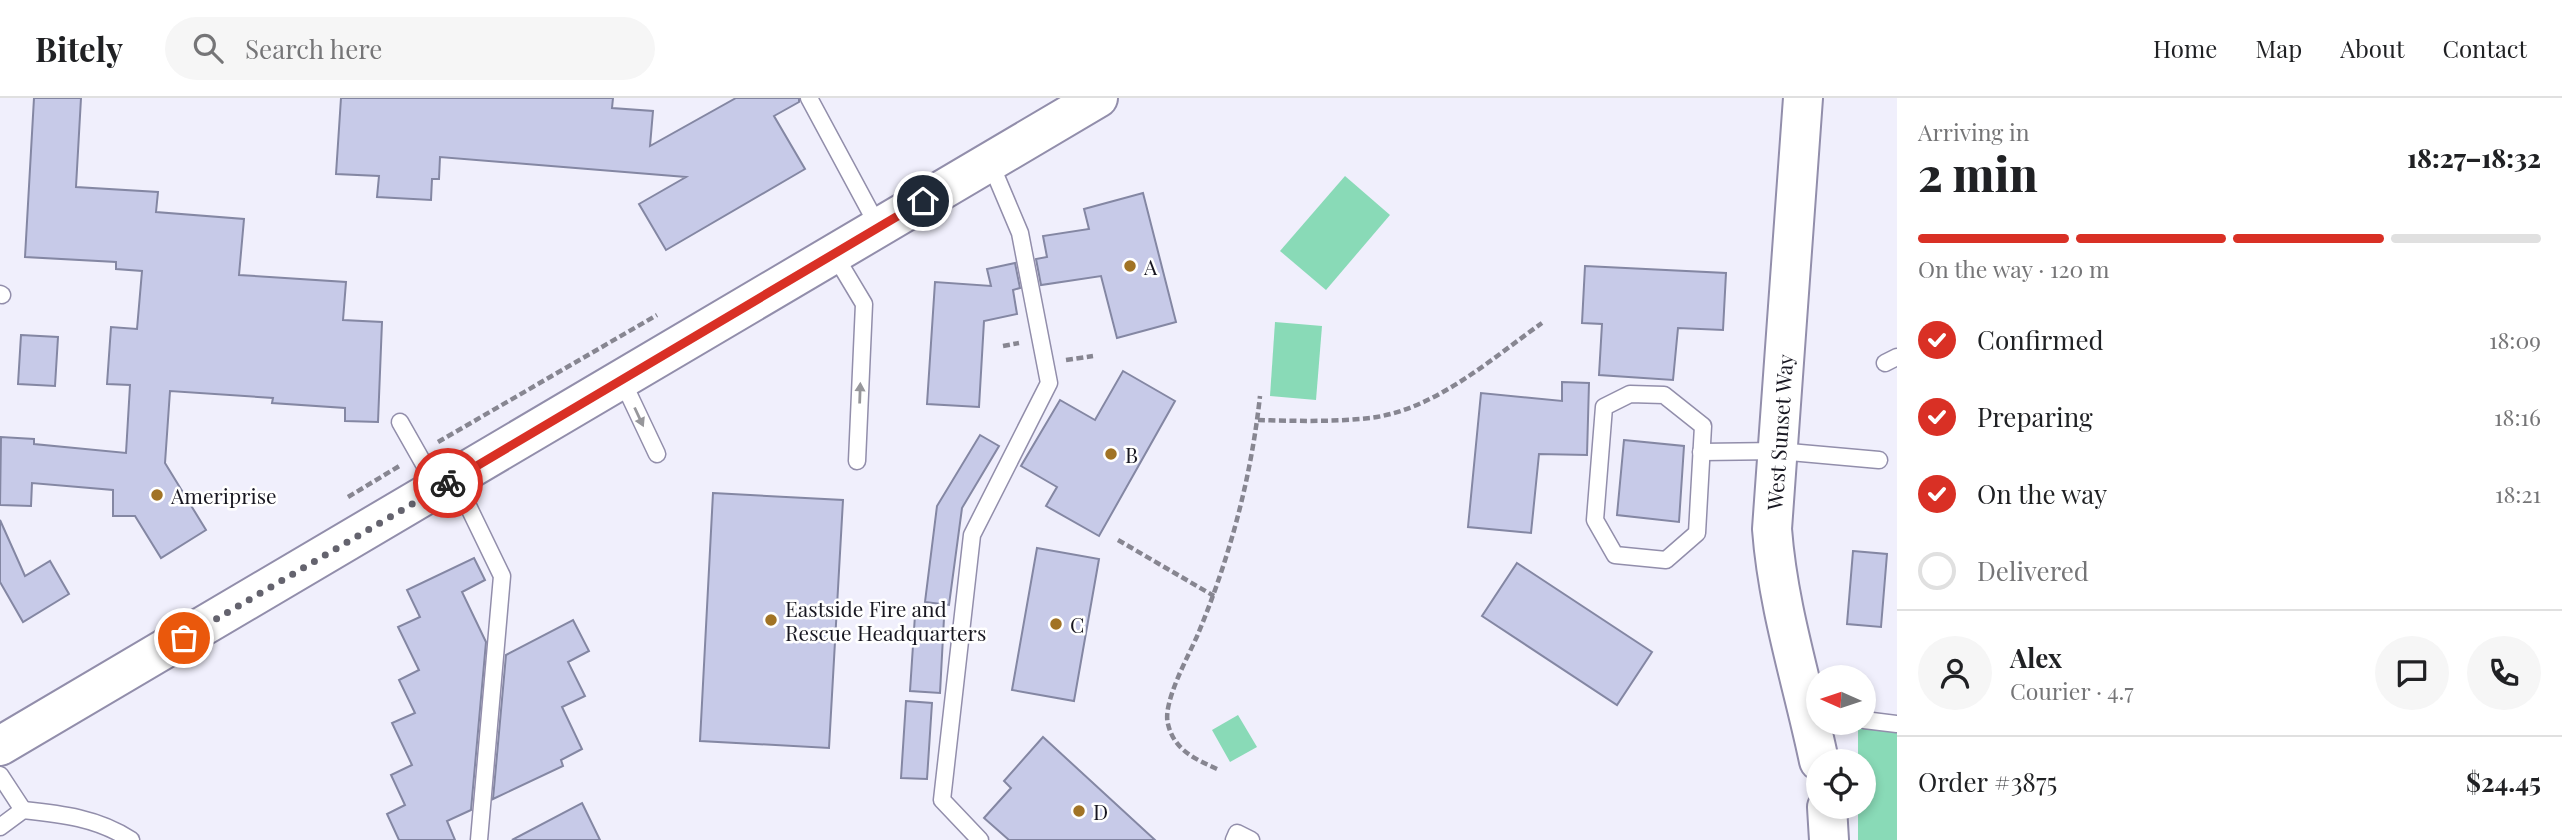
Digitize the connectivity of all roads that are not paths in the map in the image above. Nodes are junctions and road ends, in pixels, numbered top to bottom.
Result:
1 (809, 98) edge
2 (1802, 98) edge
3 (1095, 99) edge
4 (990, 162) junction
5 (879, 228) junction
6 (834, 254) junction
7 (622, 380) junction
8 (400, 422) dead end
9 (1778, 451) junction
10 (1701, 452) junction
11 (657, 454) dead end
12 (1879, 460) dead end
13 (858, 461) dead end
14 (446, 484) junction
15 (1806, 690) edge
16 (1876, 721) edge
17 (1897, 724) edge
18 (0, 746) edge
19 (0, 775) edge
20 (23, 810) junction
21 (1828, 819) edge
22 (0, 827) edge
23 (131, 840) edge
24 (479, 840) edge
25 (980, 840) edge
26 (1234, 840) edge
27 (1251, 840) edge
28 (1829, 840) edge

1 - 5 lane
2 - 9 street, West Sunset Way
3 - 4 street
4 - 5 street
4 - 25 lane
5 - 6 street
6 - 7 street
13 -> 6 lane
7 -> 11 lane
7 - 14 street
8 - 14 lane
9 - 10 lane
9 - 12 lane
9 - 15 street, West Sunset Way
10 - 10 lane
14 - 18 street
14 - 24 lane
16 - 17 lane
19 - 20 lane
20 - 22 lane
20 - 23 lane
21 - 28 street
26 - 27 lane

